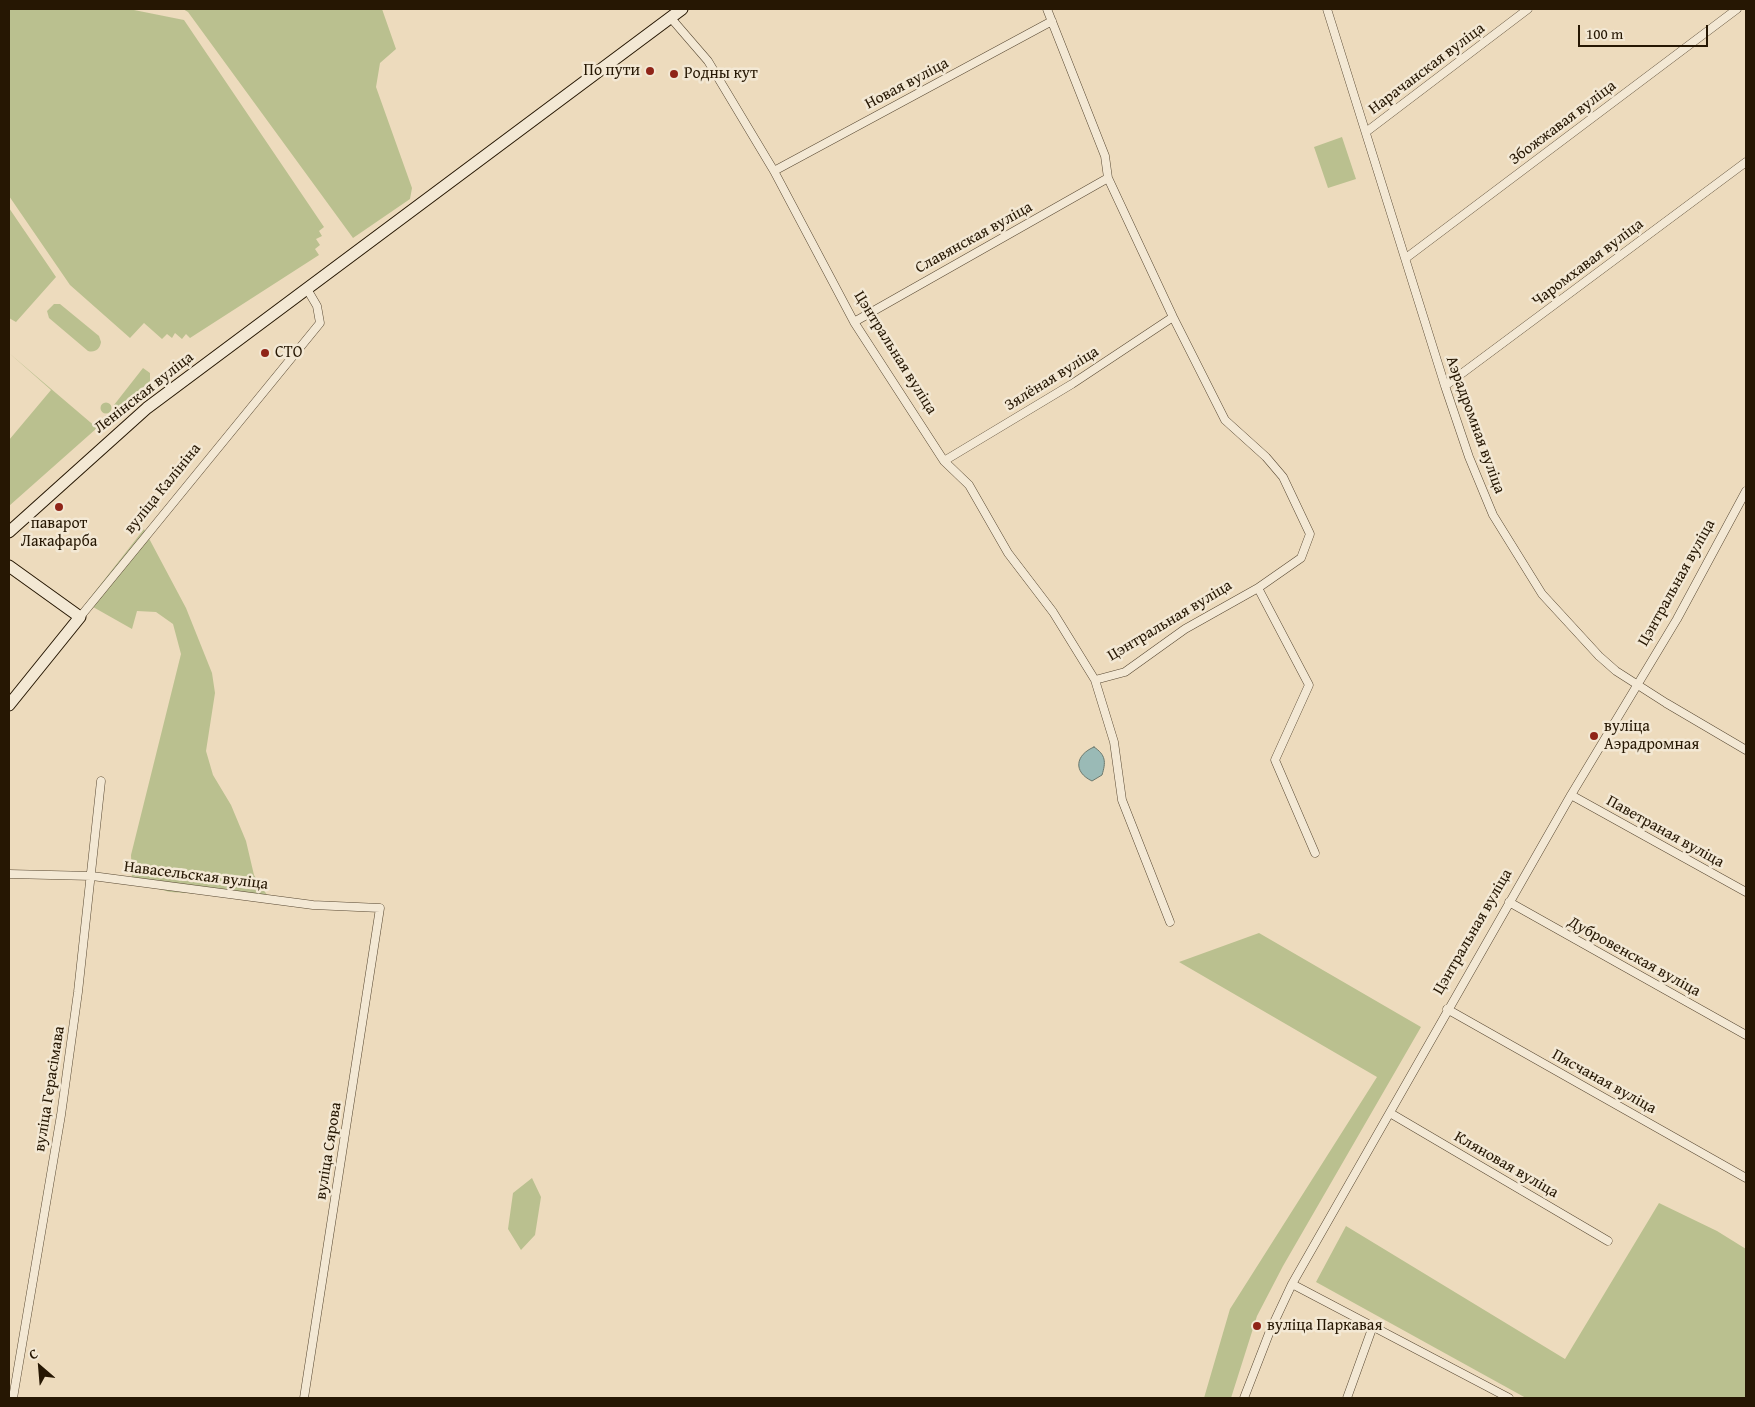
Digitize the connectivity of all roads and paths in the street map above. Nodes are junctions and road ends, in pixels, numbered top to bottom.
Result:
1 (682, 9) edge
2 (1047, 9) edge
3 (1327, 9) edge
4 (1528, 9) edge
5 (1737, 9) edge
6 (670, 17) junction
7 (1052, 22) junction
8 (1366, 132) junction
9 (1746, 162) edge
10 (774, 171) junction
11 (1108, 178) junction
12 (1406, 258) junction
13 (307, 289) junction
14 (1173, 317) junction
15 (854, 322) junction
16 (1445, 386) junction
17 (944, 461) junction
18 (1746, 491) edge
19 (9, 532) edge
20 (9, 566) edge
21 (1258, 588) junction
22 (80, 617) junction
23 (1095, 680) junction
24 (1638, 684) junction
25 (9, 705) edge
26 (1746, 750) edge
27 (101, 781) dead end
28 (1571, 796) junction
29 (1314, 853) dead end
30 (9, 874) edge
31 (92, 876) junction
32 (1746, 892) edge
33 (1509, 902) junction
34 (380, 908) joint
35 (1170, 922) dead end
36 (1447, 1009) junction
37 (1746, 1035) edge
38 (1390, 1114) junction
39 (1746, 1178) edge
40 (1608, 1241) dead end
41 (1292, 1284) junction
42 (1373, 1326) junction
43 (13, 1398) edge
44 (304, 1398) edge
45 (1244, 1398) edge
46 (1347, 1398) edge
47 (1509, 1398) edge

1 - 6 main road
2 - 7 street, Цэнтральная вуліца
3 - 8 street, Аэрадромная вуліца
4 - 8 street, Нарачанская вуліца
5 - 12 street, Збожжавая вуліца
6 - 10 street, Цэнтральная вуліца
6 - 13 main road, Ленінская вуліца
7 - 10 street, Новая вуліца
7 - 11 street, Цэнтральная вуліца
8 - 12 street, Аэрадромная вуліца
9 - 16 street, Чаромхавая вуліца
10 - 15 street, Цэнтральная вуліца
11 - 14 street, Цэнтральная вуліца
11 - 15 street, Славянская вуліца
12 - 16 street, Аэрадромная вуліца
13 - 19 main road, Ленінская вуліца
13 - 22 street, вуліца Калініна
14 - 17 street, Зялёная вуліца
14 - 21 street, Цэнтральная вуліца
15 - 17 street, Цэнтральная вуліца
16 - 24 street, Аэрадромная вуліца
17 - 23 street, Цэнтральная вуліца
18 - 24 street, Цэнтральная вуліца
20 - 22 main road
21 - 23 street, Цэнтральная вуліца
21 - 29 street
22 - 25 main road, вуліца Калініна
23 - 35 street
24 - 26 street, Аэрадромная вуліца
24 - 28 street, Цэнтральная вуліца
27 - 31 street, вуліца Герасімава
28 - 32 street, Паветраная вуліца
28 - 33 street, Цэнтральная вуліца
30 - 31 street, Навасельская вуліца
31 - 34 street, Навасельская вуліца
31 - 43 street, вуліца Герасімава
33 - 36 street, Цэнтральная вуліца
33 - 37 street, Дубровенская вуліца
34 - 44 street, вуліца Сярова
36 - 38 street, Цэнтральная вуліца
36 - 39 street, Пясчаная вуліца
38 - 40 street, Кляновая вуліца
38 - 41 street, Цэнтральная вуліца
41 - 42 street
41 - 45 street, Цэнтральная вуліца
42 - 46 street
42 - 47 street

